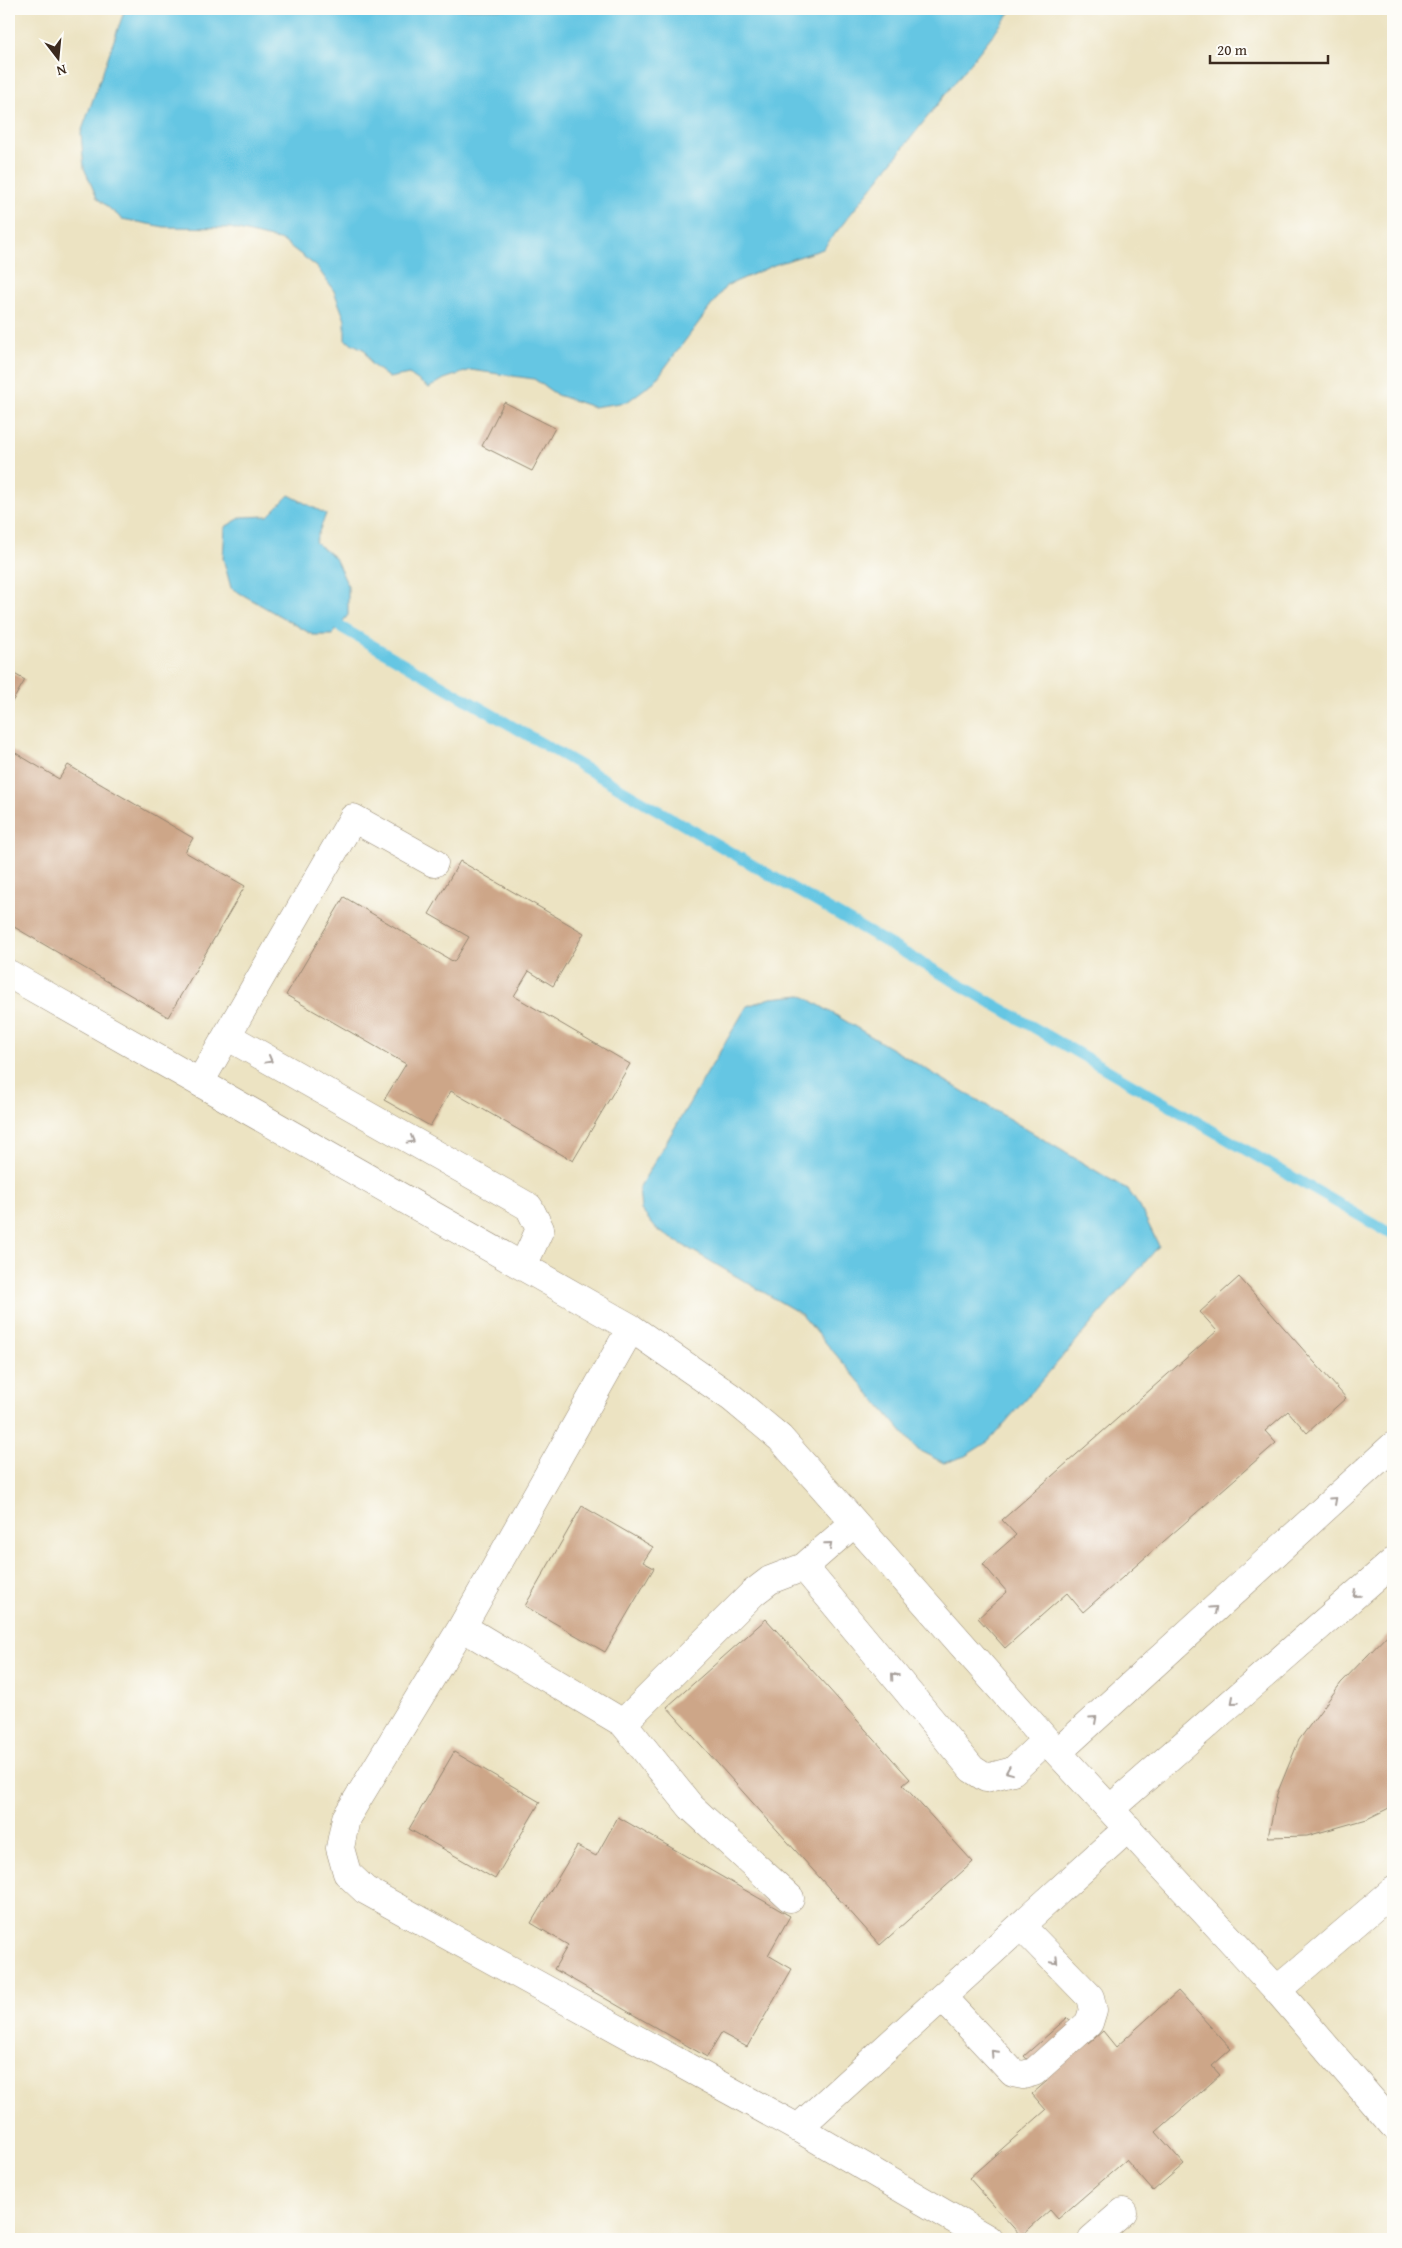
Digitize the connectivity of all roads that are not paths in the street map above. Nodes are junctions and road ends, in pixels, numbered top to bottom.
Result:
1 (434, 863) dead end
2 (9, 974) edge
3 (227, 1036) junction
4 (200, 1082) junction
5 (524, 1266) junction
6 (631, 1328) junction
7 (1393, 1446) edge
8 (854, 1523) junction
9 (1393, 1562) edge
10 (804, 1567) junction
11 (462, 1627) junction
12 (623, 1723) junction
13 (1052, 1746) junction
14 (1110, 1809) junction
15 (1128, 1828) junction
16 (1393, 1891) edge
17 (790, 1898) dead end
18 (1021, 1926) junction
19 (1277, 1990) junction
20 (942, 1997) junction
21 (1393, 2126) edge
22 (798, 2128) junction
23 (1123, 2212) dead end
24 (988, 2239) edge
25 (1092, 2239) edge

1 - 3 lane
2 - 4 lane
3 - 4 lane
3 -> 5 lane
4 - 5 lane
5 - 6 lane
6 - 8 lane
6 - 11 lane
13 -> 7 lane
10 -> 8 lane
8 - 13 lane
9 -> 14 lane
10 - 12 lane
13 -> 10 lane
11 - 12 lane
11 - 22 lane
12 - 17 lane
13 - 14 lane
14 - 15 lane
15 - 18 lane
15 - 19 lane
16 - 19 lane
18 - 20 lane
18 -> 20 lane
19 - 21 lane
20 - 22 lane
22 - 24 lane
23 - 25 lane

